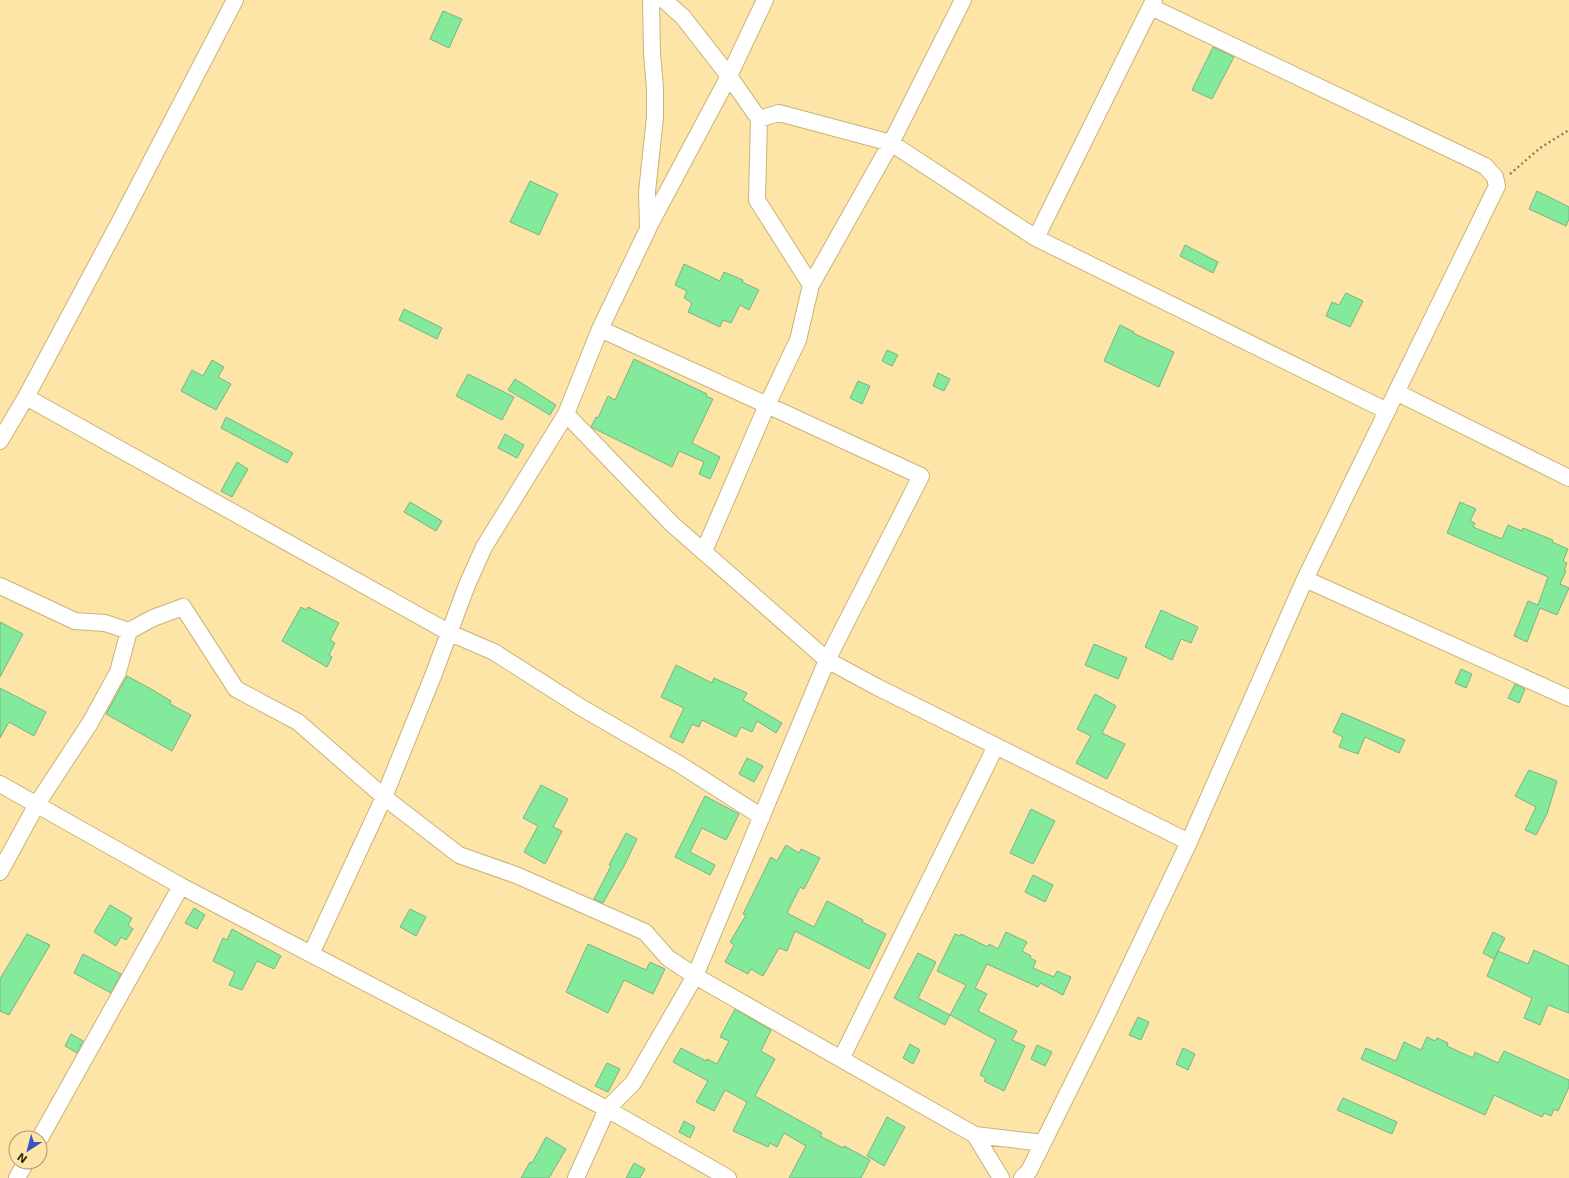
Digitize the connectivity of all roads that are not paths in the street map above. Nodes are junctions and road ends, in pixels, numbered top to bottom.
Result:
1 (235, 0) edge
2 (651, 0) edge
3 (664, 0) edge
4 (765, 0) edge
5 (963, 0) edge
6 (1152, 3) edge
7 (729, 76) junction
8 (759, 119) junction
9 (891, 143) junction
10 (648, 229) junction
11 (1036, 238) junction
12 (811, 284) junction
13 (600, 329) junction
14 (1396, 392) junction
15 (26, 397) junction
16 (767, 405) junction
17 (1387, 411) junction
18 (566, 414) junction
19 (0, 441) edge
20 (1569, 478) edge
21 (704, 551) junction
22 (1305, 579) junction
23 (0, 586) edge
24 (129, 631) junction
25 (450, 633) junction
26 (827, 660) junction
27 (1569, 698) edge
28 (996, 746) junction
29 (0, 784) edge
30 (384, 797) junction
31 (37, 804) junction
32 (762, 817) junction
33 (1189, 842) junction
34 (0, 872) edge
35 (181, 886) junction
36 (311, 954) junction
37 (695, 976) junction
38 (841, 1059) junction
39 (608, 1109) junction
40 (44, 1130) edge
41 (975, 1135) junction
42 (1043, 1143) junction
43 (576, 1178) edge
44 (728, 1178) edge
45 (1001, 1178) edge
46 (1022, 1178) edge

1 - 15 street
2 - 10 street
3 - 7 street
4 - 7 street
5 - 9 street
6 - 11 street
6 - 14 street
7 - 8 street
7 - 10 street
8 - 9 street
8 - 12 street
9 - 11 street
9 - 12 street
10 - 13 street
11 - 17 street
12 - 16 street
13 - 16 street
13 - 18 street
14 - 17 street
14 - 20 street
15 - 19 street
15 - 25 street
16 - 21 street
16 - 26 street
17 - 22 street
18 - 21 street
18 - 25 street
21 - 26 street
22 - 27 street
22 - 33 street
23 - 24 street
24 - 30 street
24 - 31 street
25 - 30 street
25 - 32 street
26 - 28 street
26 - 32 street
28 - 33 street
28 - 38 street
29 - 31 street
30 - 36 street
30 - 37 street
31 - 34 street
31 - 35 street
32 - 37 street
33 - 42 street
35 - 36 street
35 - 40 street
36 - 39 street
37 - 38 street
37 - 39 street
38 - 41 street
39 - 43 street
39 - 44 street
41 - 42 street
41 - 45 street
42 - 46 street

